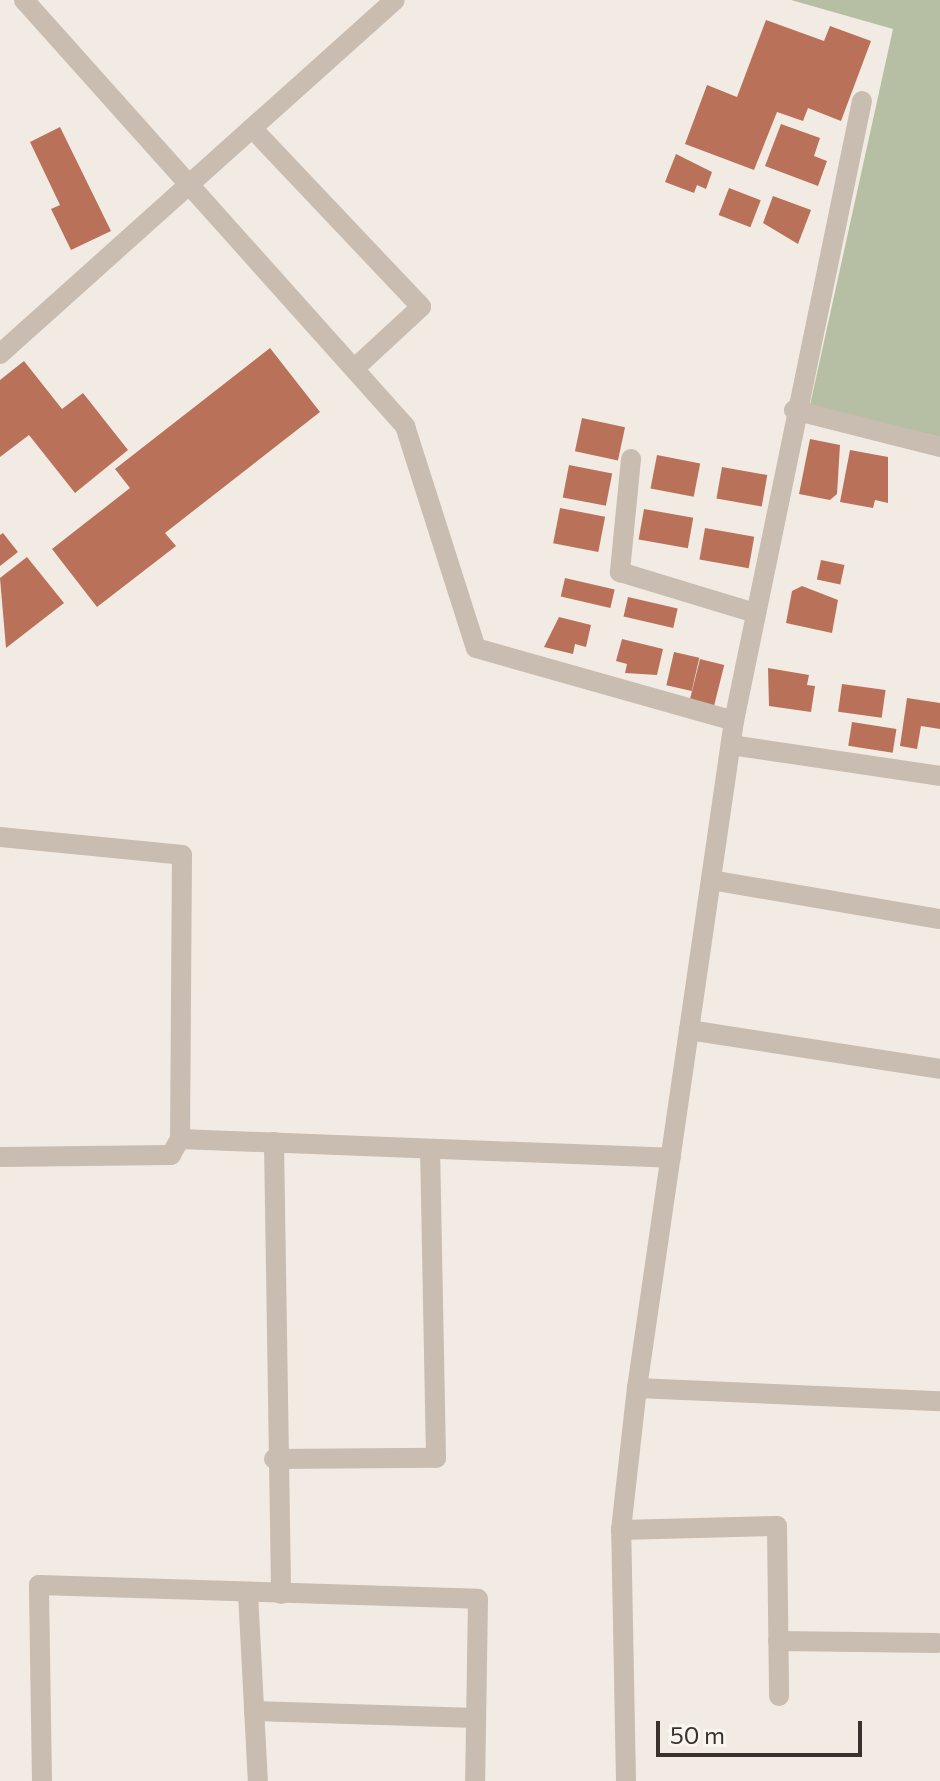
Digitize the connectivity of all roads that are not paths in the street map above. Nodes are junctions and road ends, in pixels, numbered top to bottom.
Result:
1 (395, 0) edge
2 (28, 2) edge
3 (862, 101) dead end
4 (252, 128) junction
5 (186, 186) junction
6 (0, 354) edge
7 (355, 368) junction
8 (794, 410) junction
9 (940, 447) edge
10 (631, 459) dead end
11 (755, 613) junction
12 (734, 721) junction
13 (731, 745) junction
14 (940, 776) edge
15 (0, 837) edge
16 (711, 880) junction
17 (940, 919) edge
18 (689, 1030) junction
19 (940, 1069) edge
20 (180, 1139) junction
21 (274, 1142) junction
22 (430, 1149) junction
23 (0, 1157) edge
24 (671, 1158) junction
25 (637, 1388) junction
26 (940, 1401) edge
27 (274, 1459) junction
28 (621, 1530) junction
29 (248, 1593) junction
30 (281, 1594) junction
31 (778, 1641) junction
32 (937, 1643) dead end
33 (779, 1696) dead end
34 (254, 1711) junction
35 (476, 1718) junction
36 (42, 1781) edge
37 (258, 1781) edge
38 (475, 1781) edge
39 (626, 1781) edge

1 - 4 street
2 - 5 street
3 - 8 street
4 - 5 street
4 - 7 street
5 - 6 street
5 - 7 street
7 - 12 street
8 - 9 street
8 - 11 street
10 - 11 street
11 - 12 street
12 - 13 street
13 - 14 street
13 - 16 street
15 - 20 street
16 - 17 street
16 - 18 street
18 - 19 street
18 - 24 street
20 - 21 street
20 - 23 street
21 - 22 street
21 - 27 street
22 - 24 street
22 - 27 street
24 - 25 street
25 - 26 street
25 - 28 street
27 - 30 street
28 - 31 street
28 - 39 street
29 - 30 street
29 - 34 street
29 - 36 street
30 - 35 street
31 - 32 street
31 - 33 street
34 - 35 street
34 - 37 street
35 - 38 street

